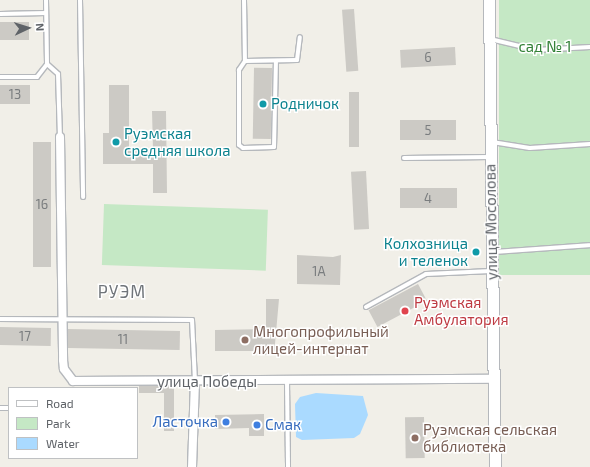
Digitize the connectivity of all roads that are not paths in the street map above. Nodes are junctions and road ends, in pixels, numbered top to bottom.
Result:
1 (46, 0) edge
2 (80, 0) edge
3 (244, 0) edge
4 (489, 0) edge
5 (46, 13) junction
6 (0, 14) edge
7 (300, 37) dead end
8 (489, 39) junction
9 (590, 47) edge
10 (245, 61) junction
11 (276, 61) junction
12 (47, 64) junction
13 (0, 77) edge
14 (60, 137) joint
15 (490, 142) junction
16 (590, 144) edge
17 (490, 157) junction
18 (404, 158) dead end
19 (83, 197) dead end
20 (590, 245) edge
21 (491, 252) junction
22 (491, 271) junction
23 (366, 306) dead end
24 (0, 319) edge
25 (63, 319) junction
26 (492, 379) junction
27 (194, 381) junction
28 (287, 382) junction
29 (192, 467) edge
30 (288, 467) edge
31 (495, 467) edge

1 - 5 lane
2 - 19 lane
3 - 10 lane
4 - 8 street, улица Мосолова
5 - 6 lane
5 - 12 lane
7 - 11 lane
8 - 9 lane
8 - 15 street, улица Мосолова
10 - 11 lane
10 - 11 lane
12 - 13 lane
12 - 14 lane
14 - 25 street, улица Победы
15 - 16 lane
15 - 17 street, улица Мосолова
17 - 18 lane
17 - 21 street, улица Мосолова
20 - 21 lane
21 - 22 street, улица Мосолова
22 - 23 lane
22 - 26 street, улица Мосолова
24 - 25 lane
25 - 27 street, улица Победы
25 - 27 lane
26 - 28 street, улица Победы
26 - 31 street, улица Мосолова
27 - 28 street, улица Победы
27 - 29 street
28 - 30 lane

